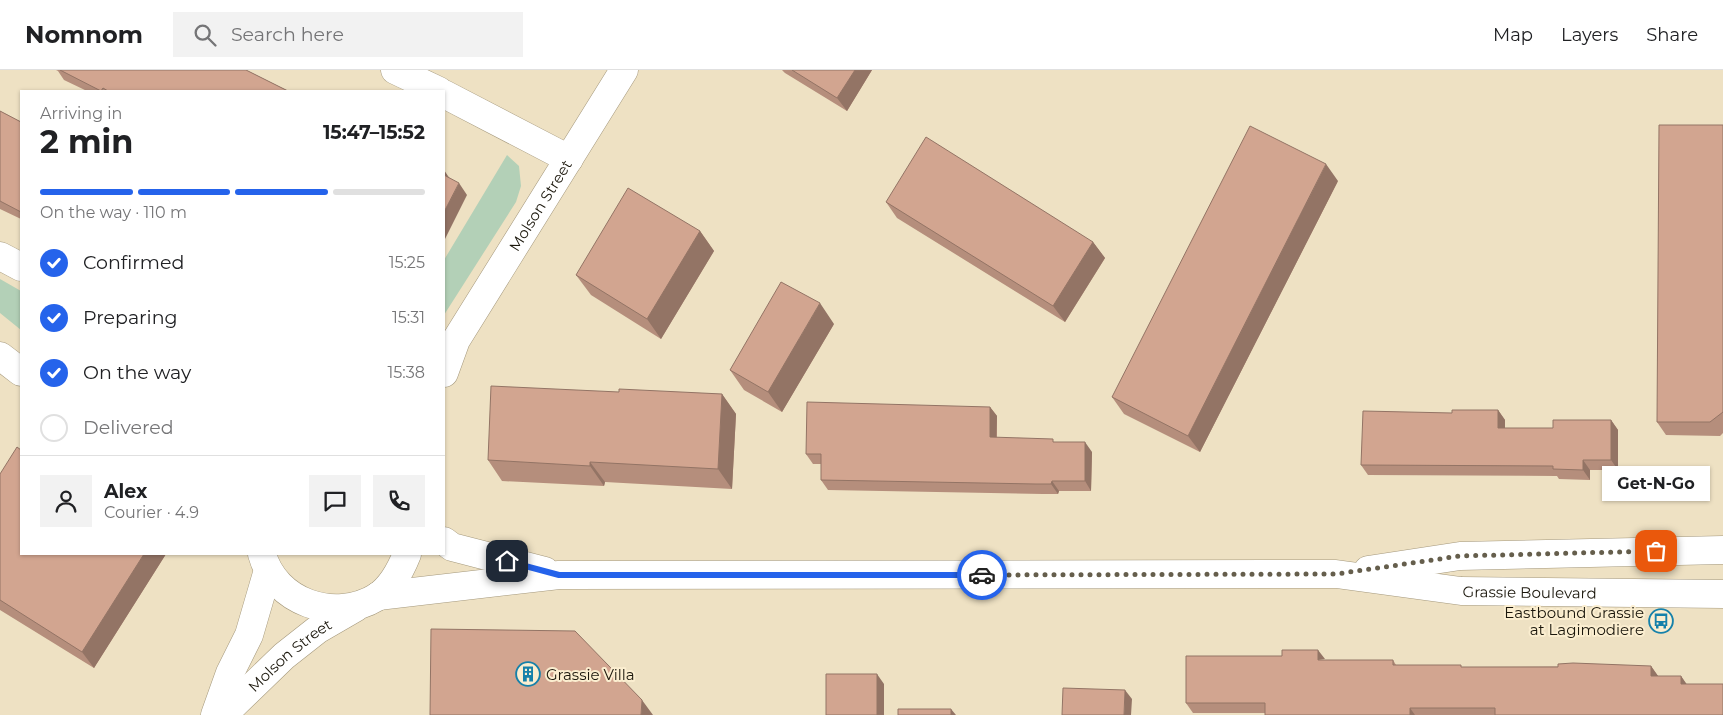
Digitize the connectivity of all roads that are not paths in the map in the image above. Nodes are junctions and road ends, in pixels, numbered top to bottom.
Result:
1 (395, 70) edge
2 (624, 70) edge
3 (437, 90) edge
4 (445, 95) edge
5 (569, 159) junction
6 (0, 256) edge
7 (20, 266) edge
8 (450, 347) edge
9 (0, 356) edge
10 (445, 369) edge
11 (20, 371) edge
12 (445, 542) edge
13 (1723, 550) edge
14 (407, 555) edge
15 (263, 558) edge
16 (1336, 574) junction
17 (559, 575) junction
18 (1723, 594) edge
19 (370, 600) junction
20 (215, 715) edge
21 (223, 715) edge

1 - 3 street
2 - 5 street, Molson Street
4 - 5 street
5 - 8 street, Molson Street
6 - 7 street
8 - 10 street, Molson Street
9 - 11 street
12 - 17 street, Grassie Boulevard
13 - 16 street, Grassie Boulevard
14 - 19 street
15 - 19 street, Grassie Boulevard
15 - 20 street, Molson Street
16 - 17 street, Grassie Boulevard
16 - 18 street, Grassie Boulevard
17 - 19 street, Grassie Boulevard
19 - 21 street, Molson Street

